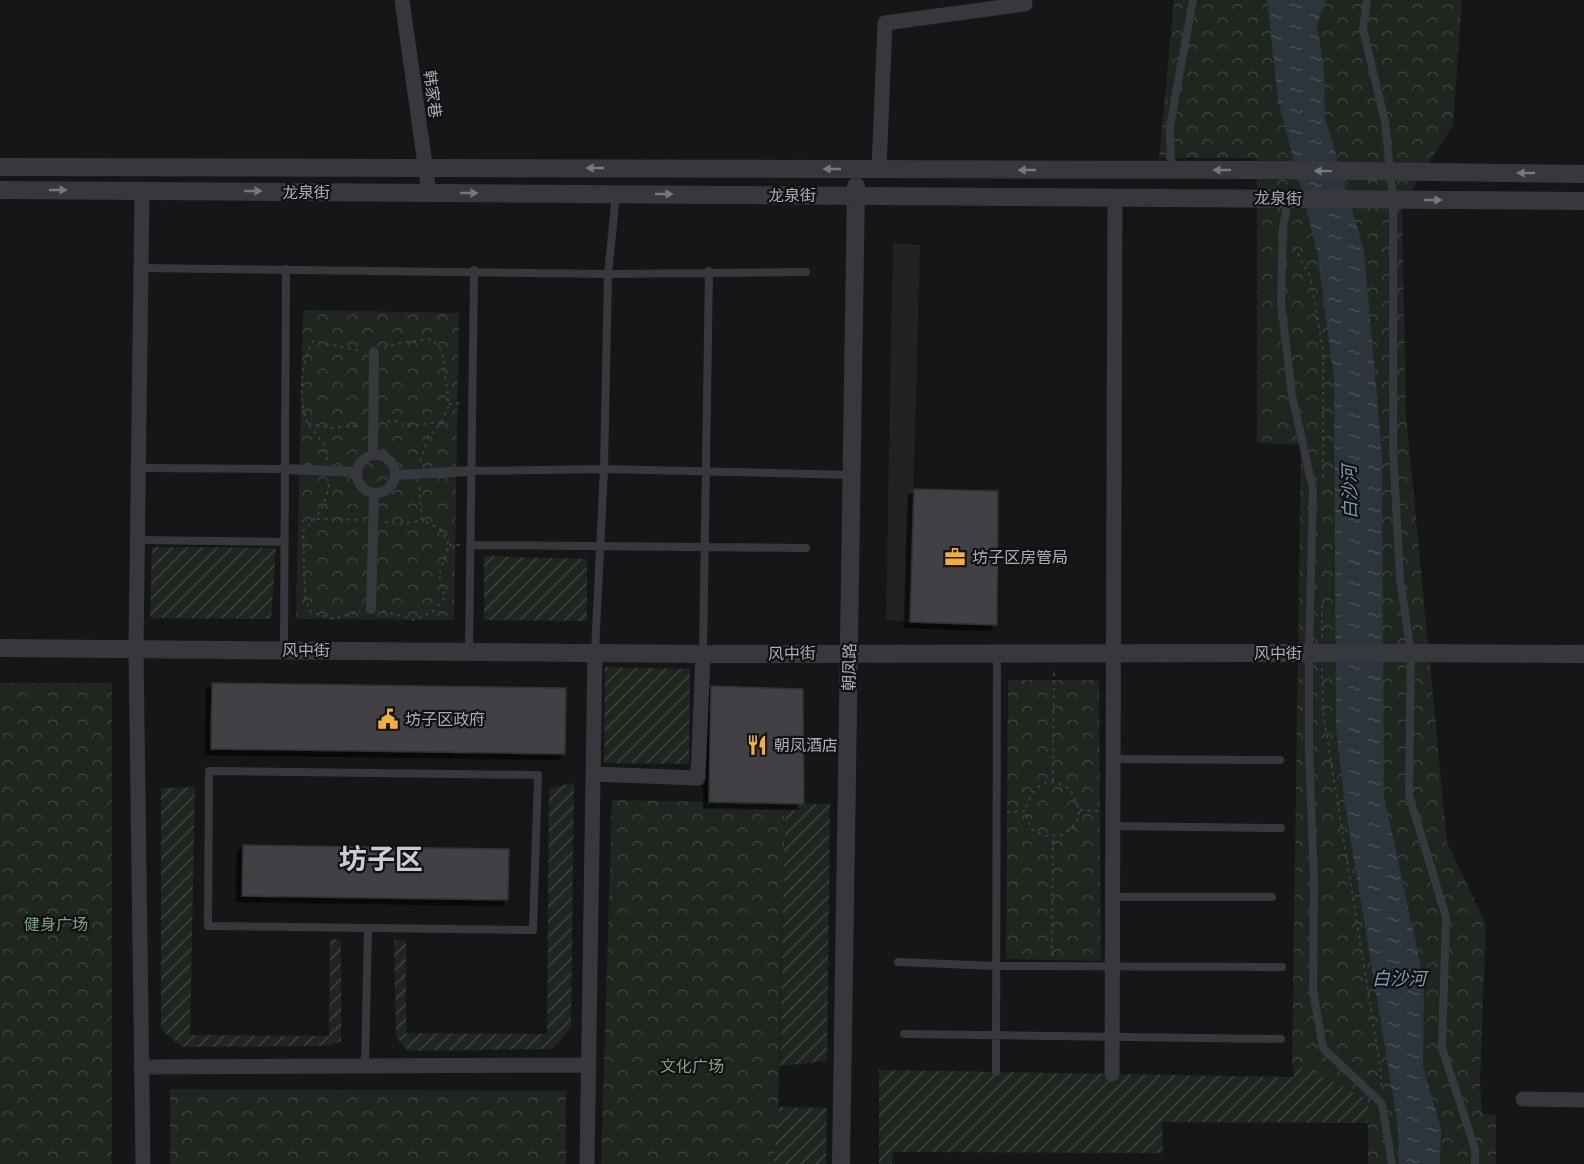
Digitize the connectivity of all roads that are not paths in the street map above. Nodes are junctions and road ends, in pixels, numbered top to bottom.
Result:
1 (402, 0) edge
2 (1025, 0) edge
3 (1193, 0) edge
4 (1367, 0) edge
5 (0, 167) edge
6 (424, 168) junction
7 (856, 169) junction
8 (879, 169) junction
9 (1171, 170) junction
10 (1390, 172) junction
11 (1584, 174) edge
12 (0, 190) edge
13 (142, 191) junction
14 (429, 193) junction
15 (616, 194) junction
16 (856, 196) junction
17 (1115, 197) junction
18 (1290, 198) junction
19 (1384, 200) junction
20 (1584, 201) edge
21 (141, 268) junction
22 (286, 269) junction
23 (474, 270) junction
24 (709, 271) junction
25 (806, 272) dead end
26 (608, 274) junction
27 (374, 352) dead end
28 (373, 455) junction
29 (138, 468) junction
30 (285, 469) junction
31 (604, 469) junction
32 (470, 471) junction
33 (705, 471) junction
34 (356, 472) junction
35 (395, 475) junction
36 (852, 475) junction
37 (374, 493) junction
38 (138, 540) junction
39 (285, 542) junction
40 (470, 545) junction
41 (600, 546) junction
42 (704, 547) junction
43 (806, 548) dead end
44 (371, 609) dead end
45 (0, 648) edge
46 (136, 649) junction
47 (284, 650) junction
48 (469, 651) junction
49 (595, 651) junction
50 (849, 652) junction
51 (997, 653) junction
52 (1111, 653) junction
53 (1311, 653) junction
54 (1407, 653) junction
55 (703, 654) junction
56 (1584, 654) edge
57 (1111, 759) junction
58 (1280, 760) dead end
59 (593, 774) junction
60 (1111, 819) junction
61 (1281, 828) dead end
62 (1111, 897) junction
63 (1272, 897) dead end
64 (368, 928) junction
65 (898, 962) dead end
66 (996, 966) junction
67 (1111, 967) junction
68 (1282, 967) dead end
69 (904, 1034) dead end
70 (996, 1036) junction
71 (1112, 1036) junction
72 (1281, 1040) dead end
73 (365, 1065) junction
74 (589, 1065) junction
75 (141, 1066) junction
76 (996, 1072) dead end
77 (1112, 1074) dead end
78 (1523, 1099) dead end
79 (1584, 1100) edge
80 (143, 1164) edge
81 (587, 1164) edge
82 (841, 1164) edge
83 (1392, 1164) edge
84 (1475, 1164) edge

1 - 6 street, 韩家巷
2 - 8 street
3 - 9 lane
4 - 10 lane
5 - 6 street, 龙泉街
7 -> 6 street, 龙泉街
6 - 14 street, 韩家巷
7 - 8 street, 龙泉街
7 - 16 street, 朝凤路
9 -> 8 street, 龙泉街
10 -> 9 street, 龙泉街
11 -> 10 street, 龙泉街
10 - 19 lane
12 -> 13 street, 龙泉街
13 -> 14 street, 龙泉街
13 - 21 street
14 -> 15 street, 龙泉街
15 -> 16 street, 龙泉街
15 - 26 lane
16 - 17 street, 龙泉街
16 - 36 street, 朝凤路
17 - 18 street, 龙泉街
17 - 52 street
18 - 19 street, 龙泉街
18 - 53 lane
19 -> 20 street, 龙泉街
19 - 54 lane
21 - 22 lane
21 - 29 street
22 - 23 lane
22 - 30 lane
23 - 26 lane
23 - 32 lane
24 - 25 lane
24 - 26 lane
24 - 33 lane
26 - 31 lane
27 - 28 street
28 - 34 street
28 - 35 street
29 - 30 lane
29 - 38 street
30 - 34 street
30 - 39 lane
31 - 32 lane
31 - 33 lane
31 - 41 lane
32 - 35 street
32 - 40 lane
33 - 36 lane
33 - 42 lane
34 - 37 street
35 - 37 street
36 - 50 street, 朝凤路
37 - 44 street
38 - 39 lane
38 - 46 street
39 - 47 lane
40 - 41 lane
40 - 48 lane
41 - 42 lane
41 - 49 lane
42 - 43 lane
42 - 55 lane
45 - 46 street, 风中街
46 - 47 street, 风中街
46 - 75 street
47 - 48 street, 风中街
48 - 49 street, 风中街
49 - 55 street, 风中街
49 - 59 street
50 - 51 street, 风中街
50 - 55 street, 风中街
50 - 82 street, 朝凤路
51 - 52 street, 风中街
51 - 66 lane
52 - 53 street, 风中街
52 - 57 street
53 - 54 street, 风中街, bridge
53 - 83 lane
54 - 56 street, 风中街
54 - 84 lane
55 - 59 street
57 - 58 lane
57 - 60 street
59 - 74 street
60 - 61 lane
60 - 62 street
62 - 63 lane
62 - 67 street
64 - 64 lane
64 - 73 lane
65 - 66 lane
66 - 67 lane
66 - 70 lane
67 - 68 lane
67 - 71 street
69 - 70 lane
70 - 71 lane
70 - 76 lane
71 - 72 lane
71 - 77 street
73 - 74 street
73 - 75 street
74 - 81 street
75 - 80 street
78 - 79 street

